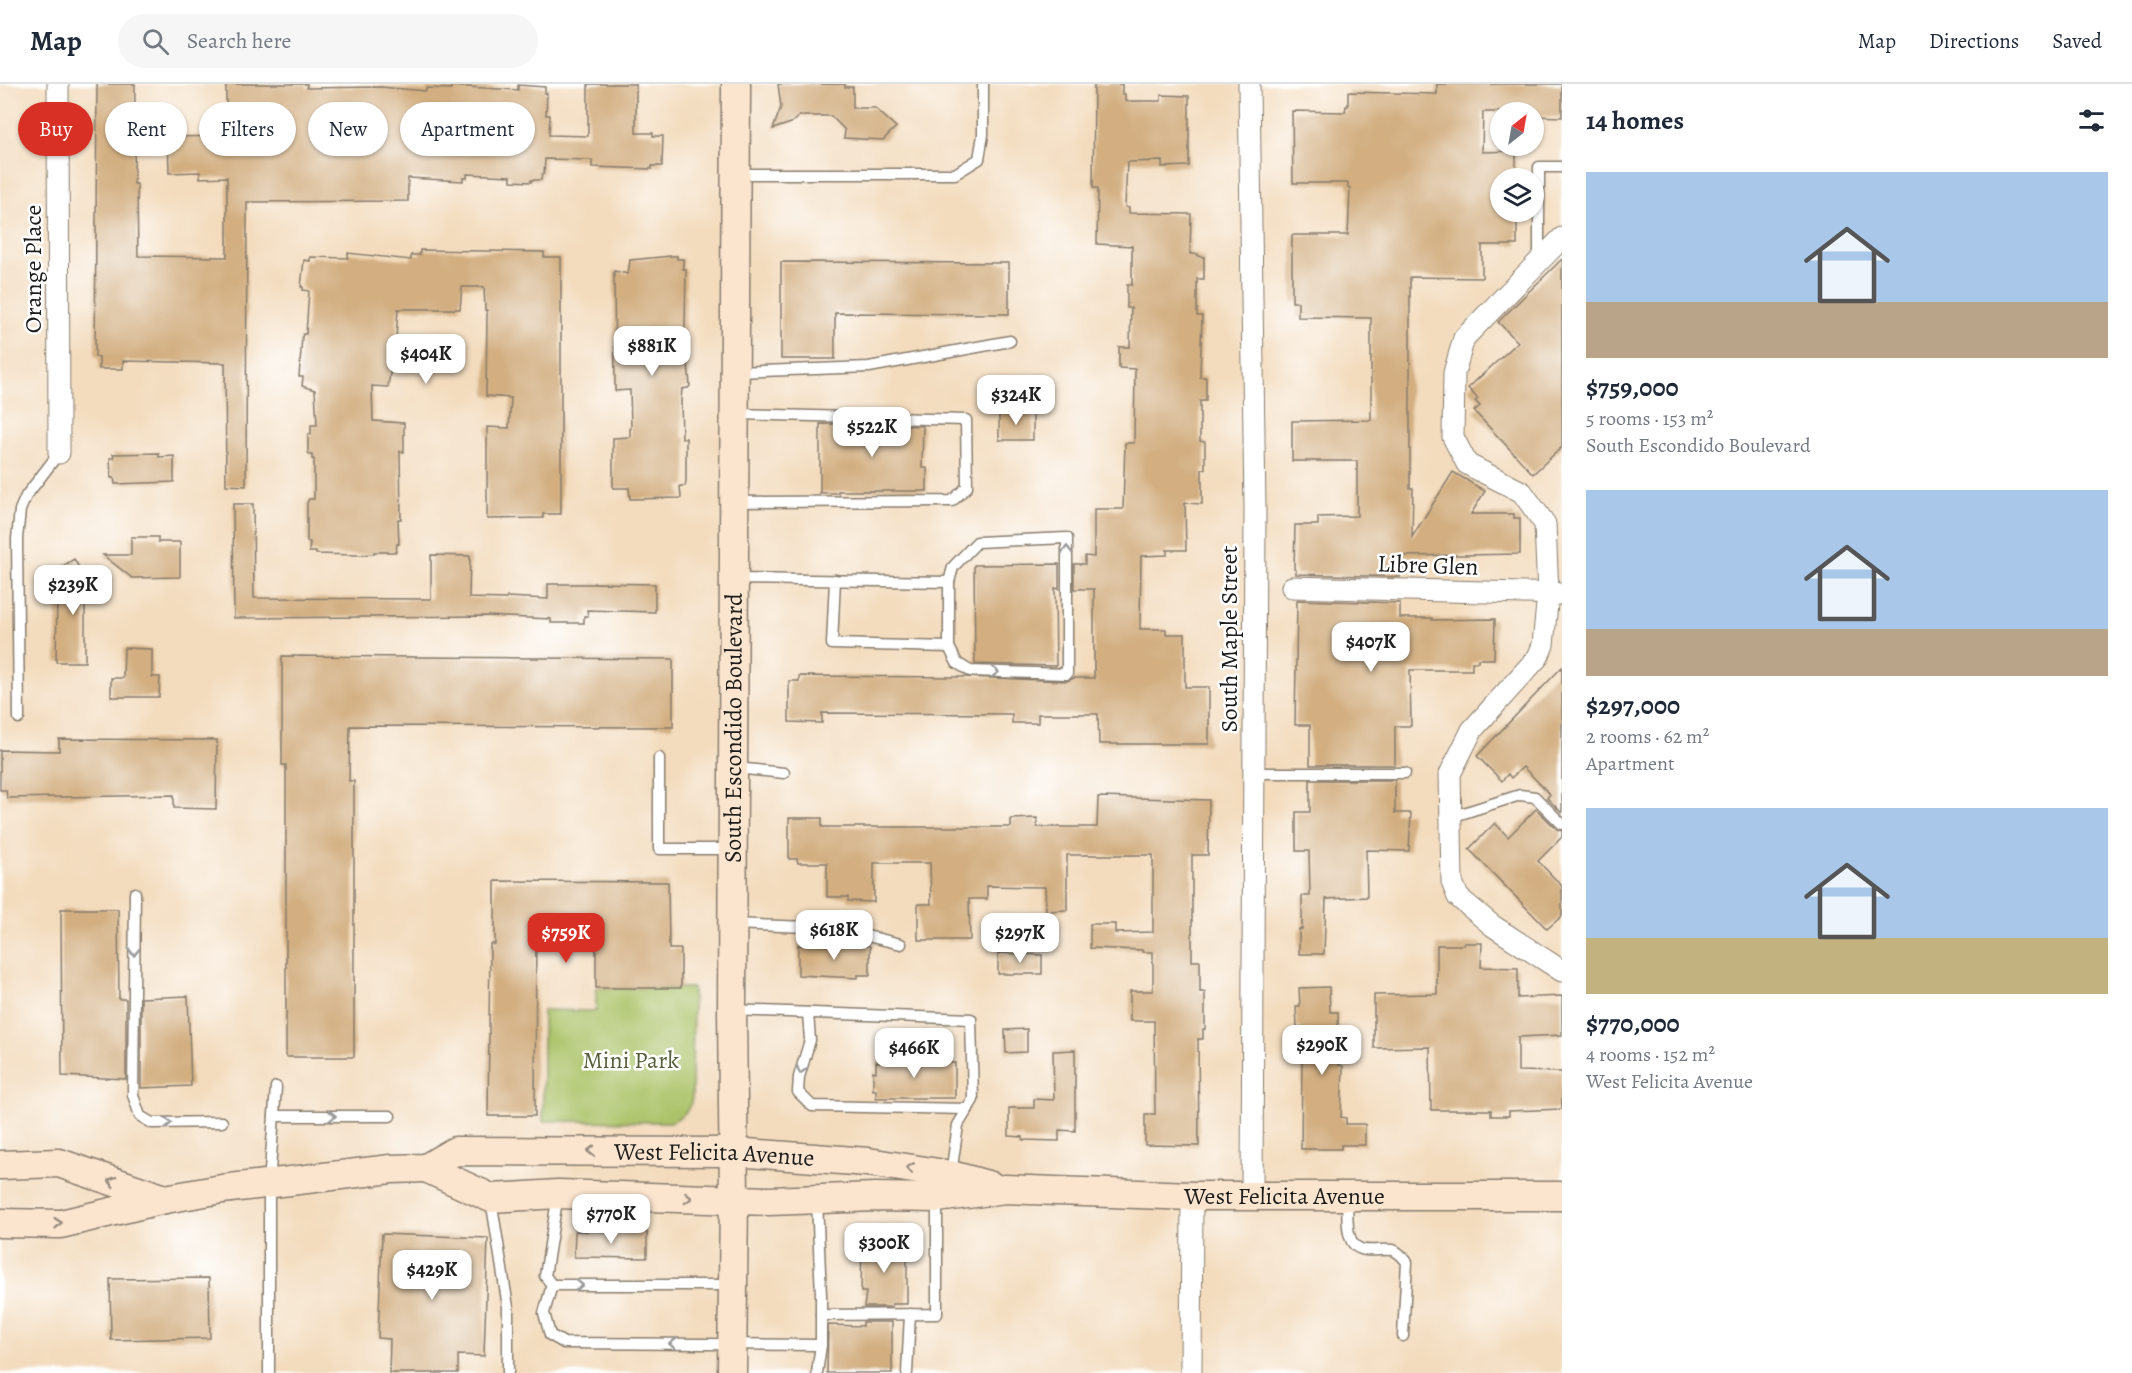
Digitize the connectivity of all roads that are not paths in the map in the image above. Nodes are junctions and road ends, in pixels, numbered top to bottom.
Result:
1 (58, 84) edge
2 (736, 84) edge
3 (983, 84) edge
4 (1249, 84) edge
5 (1562, 167) edge
6 (736, 174) junction
7 (1562, 238) edge
8 (1539, 261) junction
9 (1010, 341) dead end
10 (734, 372) junction
11 (734, 414) junction
12 (59, 453) joint
13 (733, 502) junction
14 (733, 579) junction
15 (835, 580) junction
16 (949, 582) junction
17 (1292, 587) dead end
18 (1555, 594) edge
19 (950, 647) junction
20 (19, 718) dead end
21 (659, 758) dead end
22 (732, 768) junction
23 (784, 773) dead end
24 (1254, 773) junction
25 (1405, 773) dead end
26 (1451, 817) junction
27 (1562, 824) edge
28 (732, 849) junction
29 (135, 893) dead end
30 (732, 924) junction
31 (902, 944) dead end
32 (1562, 971) edge
33 (732, 1010) junction
34 (808, 1013) junction
35 (276, 1087) dead end
36 (968, 1109) junction
37 (274, 1116) junction
38 (390, 1116) dead end
39 (222, 1122) dead end
40 (734, 1152) junction
41 (0, 1165) edge
42 (426, 1168) junction
43 (269, 1185) junction
44 (944, 1187) junction
45 (558, 1194) junction
46 (1252, 1195) junction
47 (1347, 1195) junction
48 (1192, 1196) junction
49 (1562, 1196) edge
50 (165, 1198) junction
51 (491, 1198) junction
52 (734, 1200) junction
53 (817, 1200) junction
54 (0, 1223) edge
55 (552, 1285) junction
56 (732, 1285) junction
57 (910, 1314) junction
58 (821, 1315) junction
59 (1403, 1336) dead end
60 (820, 1344) junction
61 (732, 1345) junction
62 (269, 1373) edge
63 (508, 1373) edge
64 (732, 1373) edge
65 (817, 1373) edge
66 (907, 1373) edge
67 (1191, 1373) edge

1 - 12 street, Orange Place
2 - 6 main road, South Escondido Boulevard
3 - 6 lane
4 - 24 street, South Maple Street
5 - 8 lane
6 - 10 main road, South Escondido Boulevard
7 - 8 street
8 - 18 street
9 - 10 lane
10 - 11 main road, South Escondido Boulevard
11 - 13 main road, South Escondido Boulevard
11 - 13 lane
12 - 20 lane
13 - 14 main road, South Escondido Boulevard
14 - 15 lane
14 - 22 main road, South Escondido Boulevard
15 - 16 lane
15 - 19 lane
16 - 19 lane
19 -> 16 lane
17 - 18 street, Libre Glen
18 - 26 street
21 - 28 lane
22 - 23 lane
22 - 28 main road, South Escondido Boulevard
24 - 25 lane
24 - 46 street, South Maple Street
26 - 27 lane
26 - 32 street
28 - 30 main road, South Escondido Boulevard
29 -> 39 lane
30 - 31 lane
30 - 33 main road, South Escondido Boulevard
33 - 34 lane
33 - 40 main road, South Escondido Boulevard
34 - 36 lane
34 -> 36 lane
35 - 37 lane
36 - 44 lane
37 -> 38 lane
37 - 43 lane
40 -> 42 main road, West Felicita Avenue
44 -> 40 main road, West Felicita Avenue
40 - 52 main road, South Escondido Boulevard
50 -> 41 main road, West Felicita Avenue
42 - 43 main road, West Felicita Avenue
42 - 51 main road, West Felicita Avenue
43 - 50 main road, West Felicita Avenue
43 - 62 lane
44 - 48 main road, West Felicita Avenue
44 - 53 main road, West Felicita Avenue
44 - 57 lane
45 - 51 main road, West Felicita Avenue
45 -> 52 main road, West Felicita Avenue
45 - 55 lane
46 - 47 main road, West Felicita Avenue
46 - 48 main road, West Felicita Avenue
47 - 49 main road, West Felicita Avenue
47 - 59 lane
48 - 67 street
54 -> 50 main road, West Felicita Avenue
51 - 63 lane
52 - 53 main road, West Felicita Avenue
52 - 56 main road, South Escondido Boulevard
53 - 58 lane
55 -> 56 lane
61 -> 55 lane
56 - 61 main road, South Escondido Boulevard
57 - 58 lane
57 - 66 lane
58 - 60 lane
60 - 61 lane
60 - 65 lane
61 - 64 main road, South Escondido Boulevard

